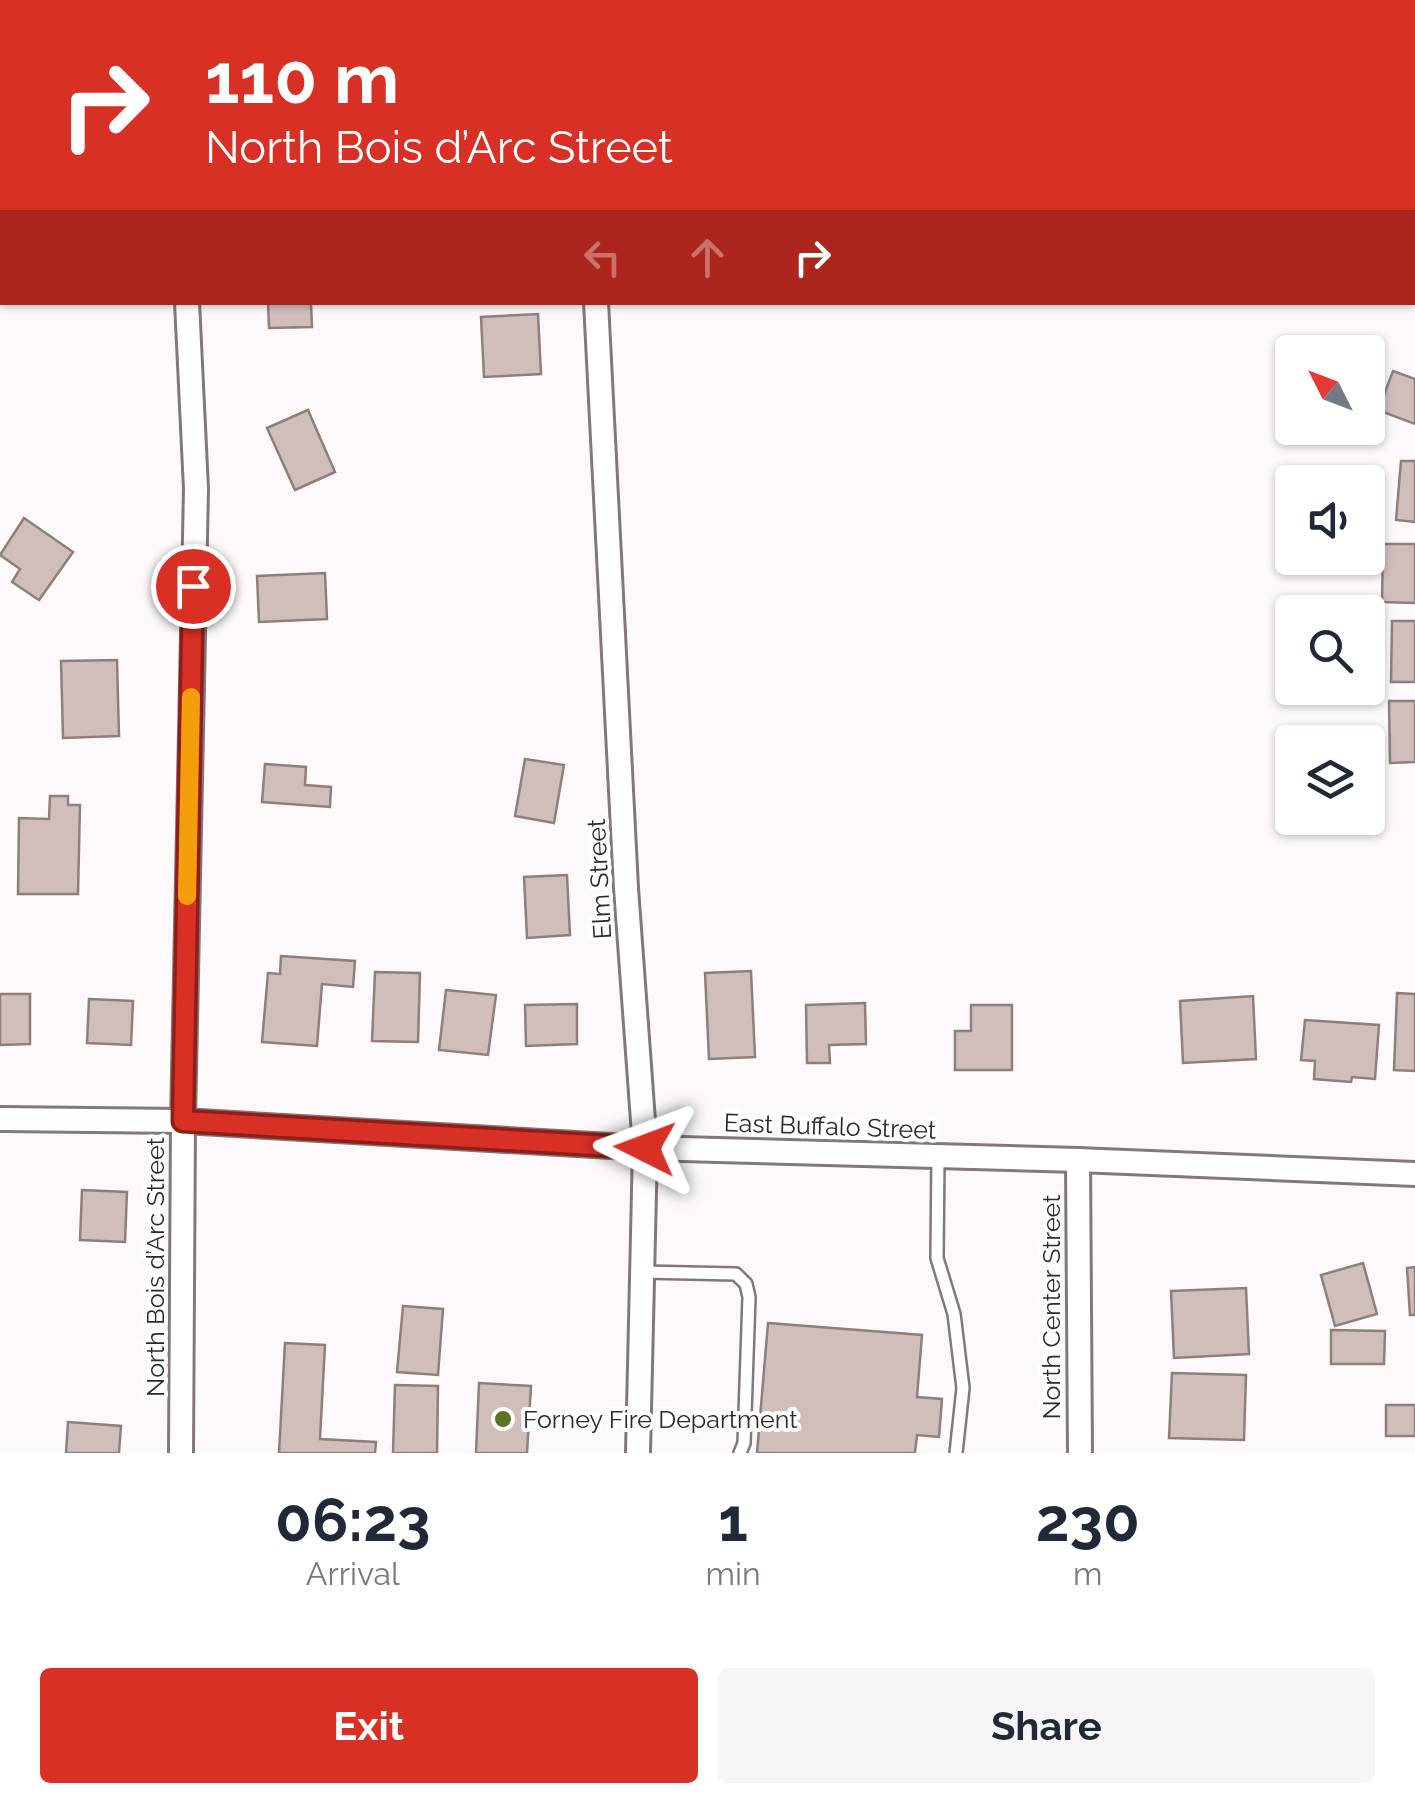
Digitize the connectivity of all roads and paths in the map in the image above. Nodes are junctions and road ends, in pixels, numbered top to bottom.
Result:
1 (187, 305) edge
2 (596, 305) edge
3 (0, 1119) edge
4 (183, 1121) junction
5 (645, 1148) junction
6 (938, 1156) junction
7 (1078, 1160) junction
8 (1415, 1174) edge
9 (642, 1272) junction
10 (181, 1453) edge
11 (638, 1453) edge
12 (740, 1453) edge
13 (956, 1453) edge
14 (1080, 1453) edge

1 - 4 street, North Bois d’Arc Street
2 - 5 street, Elm Street
3 - 4 street, East Buffalo Street
4 - 5 street, East Buffalo Street
4 - 10 street, North Bois d’Arc Street
5 - 6 street, East Buffalo Street
5 - 9 street, Elm Street
6 - 7 street, East Buffalo Street
6 - 13 lane
7 - 8 street, East Buffalo Street
7 - 14 street, North Center Street
9 - 11 street, Elm Street
9 - 12 lane

